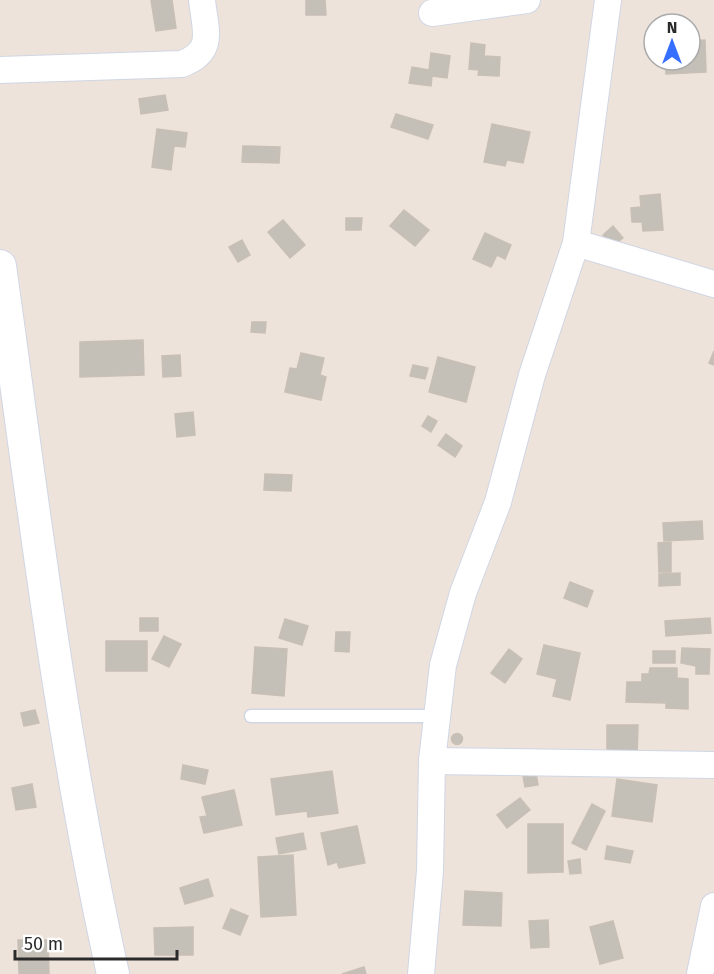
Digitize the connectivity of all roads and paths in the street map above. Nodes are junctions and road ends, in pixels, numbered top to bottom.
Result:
1 (202, 0) edge
2 (527, 0) edge
3 (608, 0) edge
4 (432, 13) dead end
5 (0, 70) edge
6 (576, 243) junction
7 (0, 266) edge
8 (714, 284) edge
9 (251, 716) dead end
10 (435, 716) junction
11 (432, 761) junction
12 (714, 765) edge
13 (714, 906) edge
14 (113, 974) edge
15 (421, 974) edge
16 (700, 974) edge

1 - 5 street
2 - 4 street
3 - 6 street
6 - 8 street
6 - 10 street
7 - 14 street
9 - 10 lane
10 - 11 street
11 - 12 street
11 - 15 street
13 - 16 street

